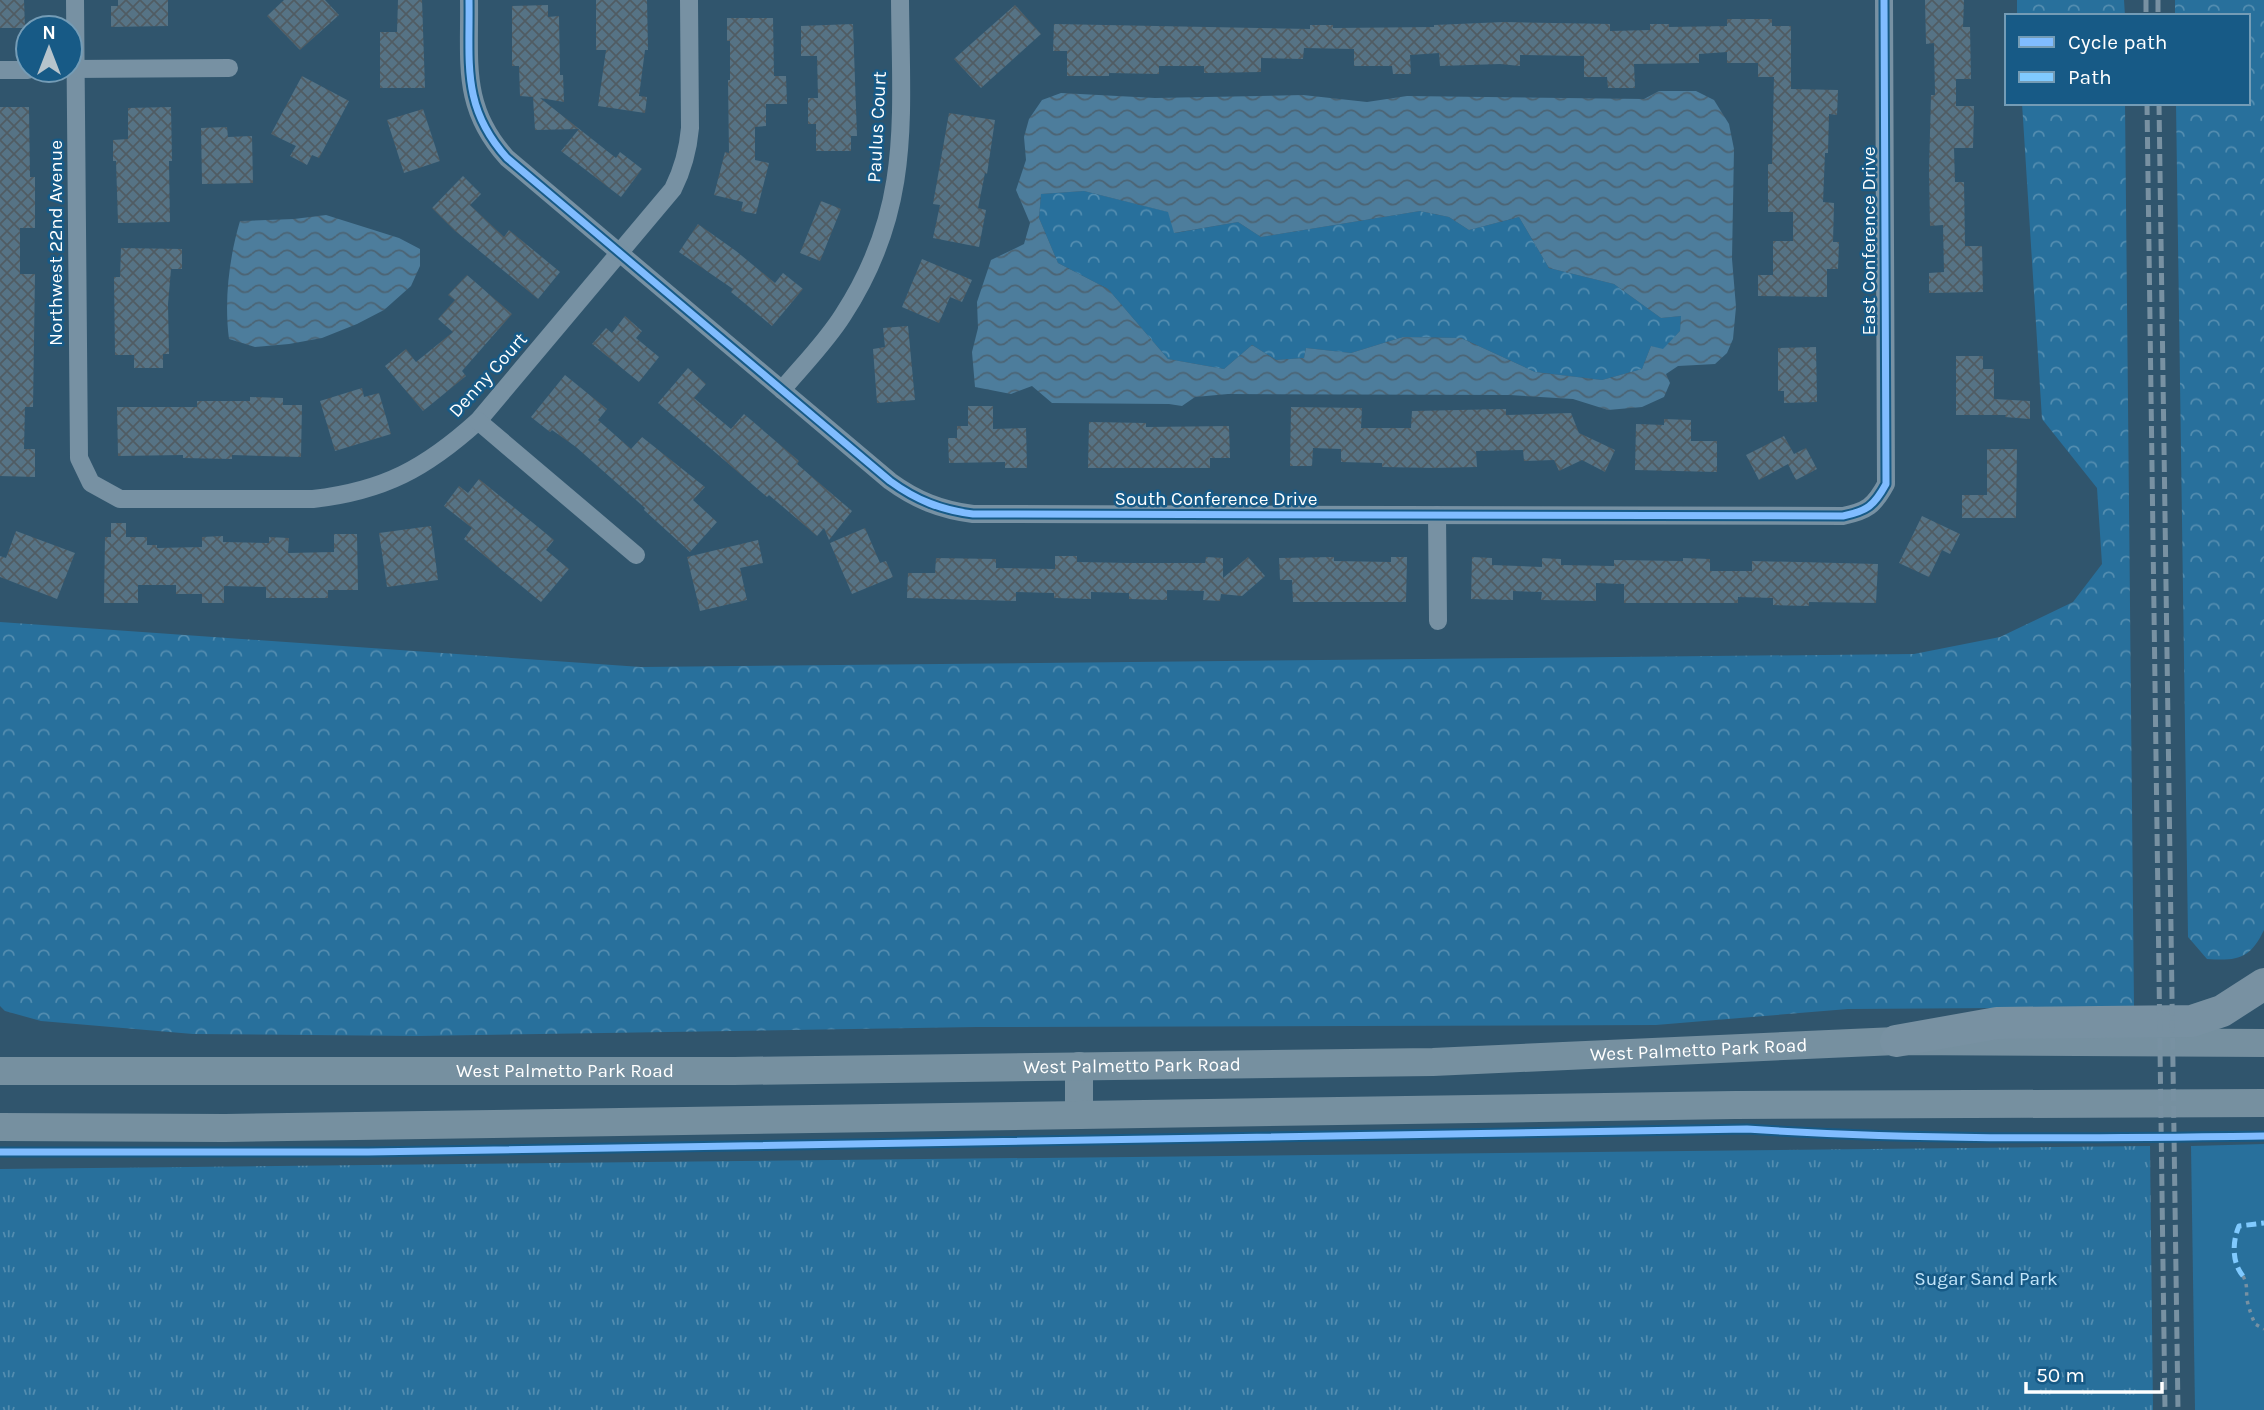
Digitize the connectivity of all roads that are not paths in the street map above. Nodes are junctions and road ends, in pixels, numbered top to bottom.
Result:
1 (469, 0) edge
2 (689, 0) edge
3 (900, 0) edge
4 (1884, 0) edge
5 (229, 68) dead end
6 (84, 69) edge
7 (73, 84) edge
8 (620, 254) junction
9 (782, 390) junction
10 (478, 421) junction
11 (1886, 482) joint
12 (91, 484) joint
13 (1437, 515) junction
14 (636, 555) dead end
15 (1438, 621) dead end
16 (2264, 984) edge
17 (1896, 1041) junction
18 (2264, 1043) edge
19 (1079, 1066) junction
20 (0, 1072) edge
21 (2264, 1103) edge
22 (1079, 1115) junction
23 (0, 1127) edge

1 - 8 street, South Conference Drive
2 - 8 street, Denny Court
3 - 9 street, Paulus Court
4 - 11 street, East Conference Drive
5 - 6 street
7 - 12 street, Northwest 22nd Avenue
8 - 9 street, South Conference Drive
8 - 10 street, Denny Court
9 - 13 street, South Conference Drive
10 - 12 street, Denny Court
10 - 14 street
11 - 13 street, South Conference Drive
13 - 15 street
16 - 17 highway
17 - 18 main road, West Palmetto Park Road
17 - 19 main road, West Palmetto Park Road
19 - 20 main road, West Palmetto Park Road
19 - 22 main road
21 - 22 main road
22 - 23 main road

